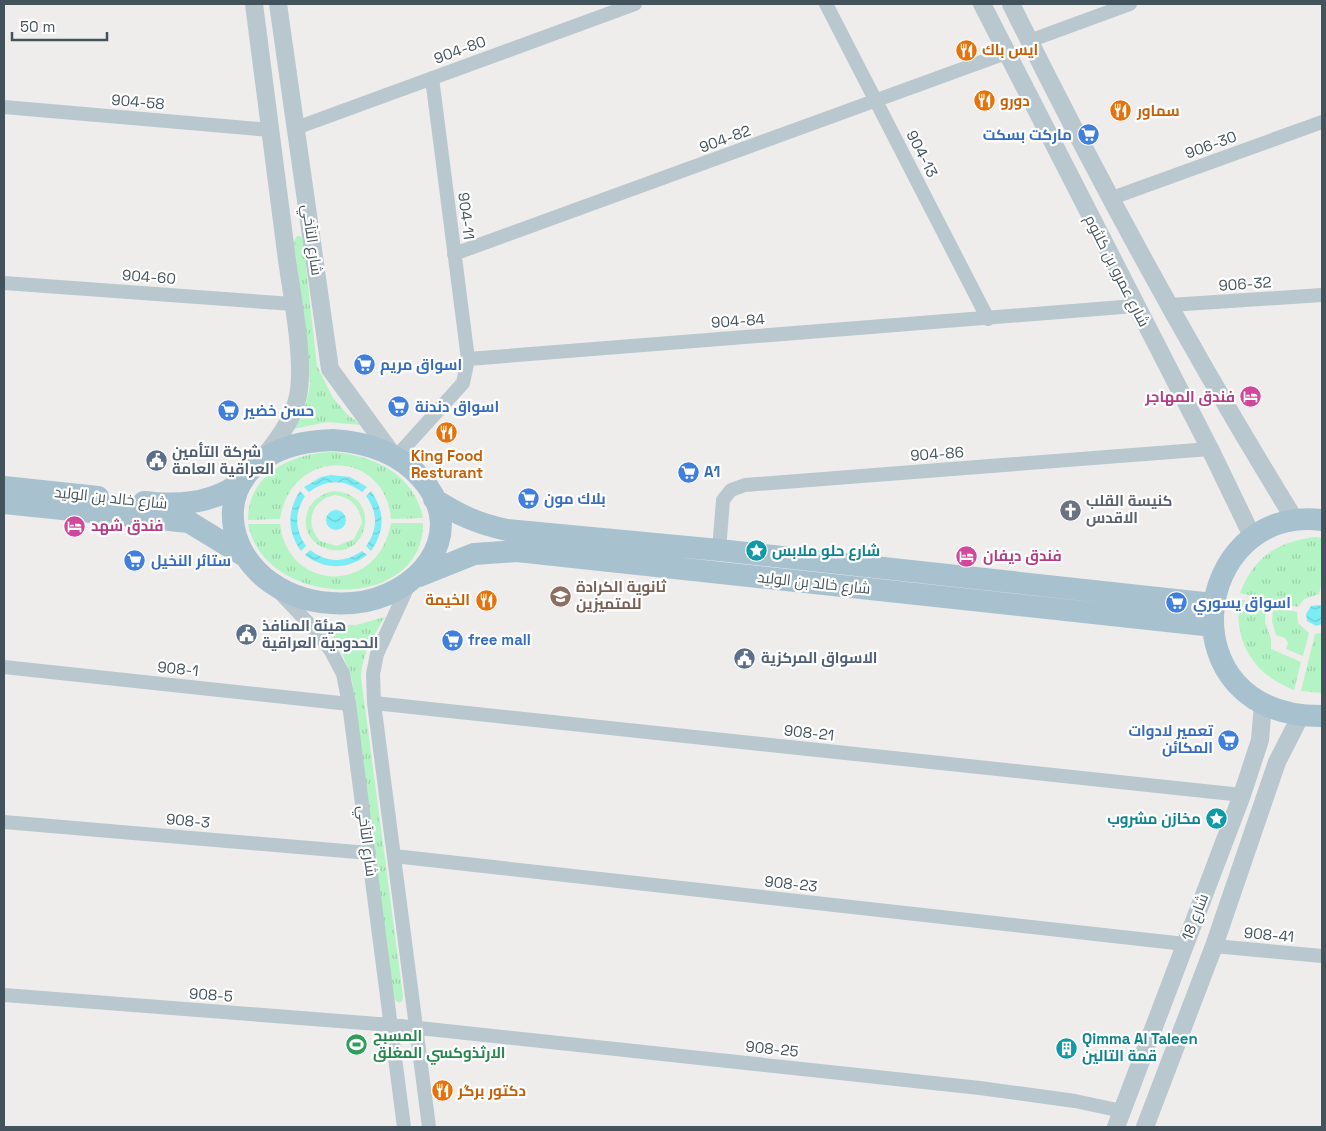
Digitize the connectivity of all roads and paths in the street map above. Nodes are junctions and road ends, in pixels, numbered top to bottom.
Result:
1 (254, 4) edge
2 (278, 4) edge
3 (635, 4) edge
4 (826, 4) edge
5 (982, 4) edge
6 (1011, 4) edge
7 (1130, 4) edge
8 (1030, 41) junction
9 (1006, 53) junction
10 (432, 78) junction
11 (876, 102) junction
12 (4, 106) edge
13 (1322, 122) edge
14 (296, 128) junction
15 (270, 130) junction
16 (1112, 198) junction
17 (306, 202) junction
18 (280, 203) junction
19 (1129, 232) junction
20 (1105, 248) junction
21 (454, 254) junction
22 (4, 283) edge
23 (1322, 295) edge
24 (293, 304) junction
25 (1170, 305) junction
26 (1135, 306) junction
27 (988, 320) junction
28 (468, 359) junction
29 (1210, 449) junction
30 (394, 457) junction
31 (262, 460) junction
32 (243, 480) junction
33 (4, 487) edge
34 (434, 499) junction
35 (4, 503) edge
36 (1295, 520) junction
37 (1322, 520) edge
38 (1253, 538) junction
39 (719, 550) junction
40 (243, 555) junction
41 (414, 579) junction
42 (268, 581) junction
43 (1213, 604) junction
44 (1212, 626) junction
45 (4, 667) edge
46 (374, 703) junction
47 (349, 704) junction
48 (1263, 704) junction
49 (1300, 716) junction
50 (1322, 716) edge
51 (1242, 795) junction
52 (4, 822) edge
53 (369, 853) junction
54 (394, 856) junction
55 (1185, 944) junction
56 (1214, 946) junction
57 (1322, 956) edge
58 (4, 995) edge
59 (391, 1025) junction
60 (416, 1028) junction
61 (1121, 1114) edge
62 (1147, 1120) edge
63 (404, 1127) edge
64 (430, 1127) edge

1 - 15 street, شارع التآخي
2 - 14 street, شارع التآخي
3 - 10 street, 904-80
4 - 11 street, 904-13
5 - 9 street, شارع عمرو بن كلثوم
6 - 8 street, شارع عمرو بن كلثوم
7 - 8 street
8 - 16 street, شارع عمرو بن كلثوم
9 - 11 street, 904-82
9 - 20 street, شارع عمرو بن كلثوم
10 - 14 street, 904-80
10 - 21 street, 904-11
11 - 21 street, 904-82
11 - 27 street, 904-13
12 - 15 street, 904-58
13 - 16 street, 906-30
14 - 17 street, شارع التآخي
15 - 18 street, شارع التآخي
16 - 19 street, شارع عمرو بن كلثوم
17 - 18 street
17 - 30 street, شارع التآخي
18 - 24 street, شارع التآخي
19 - 20 street
19 - 25 street, شارع عمرو بن كلثوم
20 - 26 street, شارع عمرو بن كلثوم
21 - 28 street, 904-11
22 - 24 street, 904-60
23 - 25 street, 906-32
24 - 31 street, شارع التآخي
25 - 36 street, شارع عمرو بن كلثوم
26 - 27 street, 904-84
26 - 29 street, شارع عمرو بن كلثوم
27 - 28 street, 904-84
28 - 30 street
29 - 38 street, شارع عمرو بن كلثوم
29 - 39 street, 904-86
30 - 31 main road
30 - 34 main road
31 - 32 main road
32 - 33 main road, شارع خالد بن الوليد
32 - 40 main road
34 - 39 main road, شارع خالد بن الوليد
34 - 41 main road
35 - 40 main road, شارع خالد بن الوليد
36 - 37 main road
36 - 38 main road
38 - 43 main road
39 - 43 main road, شارع خالد بن الوليد
40 - 42 main road
41 - 42 main road, شارع خالد بن الوليد
41 - 44 main road, شارع خالد بن الوليد
41 - 46 street, شارع التآخي
42 - 47 street, شارع التآخي
43 - 44 main road
44 - 48 main road
45 - 47 street, 908-1
46 - 51 street, 908-21
46 - 54 street, شارع التآخي
47 - 53 street, شارع التآخي
48 - 49 main road
48 - 51 street, شارع 18
49 - 50 main road
49 - 56 street, شارع 18
51 - 55 street, شارع 18
52 - 53 street, 908-3
53 - 59 street, شارع التآخي
54 - 55 street, 908-23
54 - 60 street, شارع التآخي
55 - 61 street, شارع 18
56 - 57 street, 908-41
56 - 62 street, شارع 18
58 - 59 street, 908-5
59 - 60 street, 908-5
59 - 63 street, شارع التآخي
60 - 61 street, 908-25
60 - 64 street, شارع التآخي
61 - 62 street

